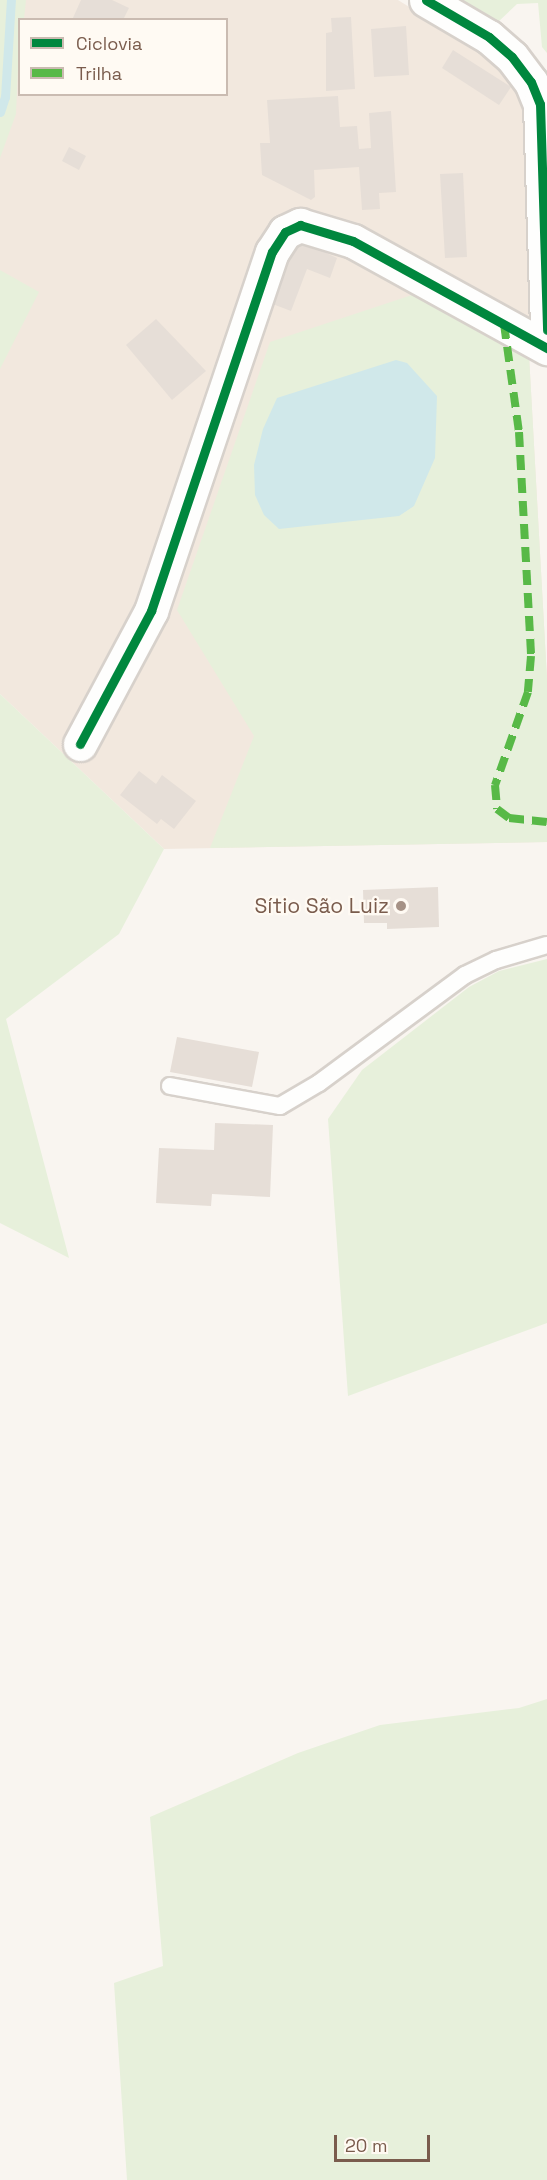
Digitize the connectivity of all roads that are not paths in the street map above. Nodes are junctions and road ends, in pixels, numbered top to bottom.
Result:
1 (426, 0) edge
2 (547, 330) edge
3 (547, 348) edge
4 (80, 744) dead end
5 (547, 945) edge
6 (170, 1086) dead end

1 - 2 street
3 - 4 street
5 - 6 lane

